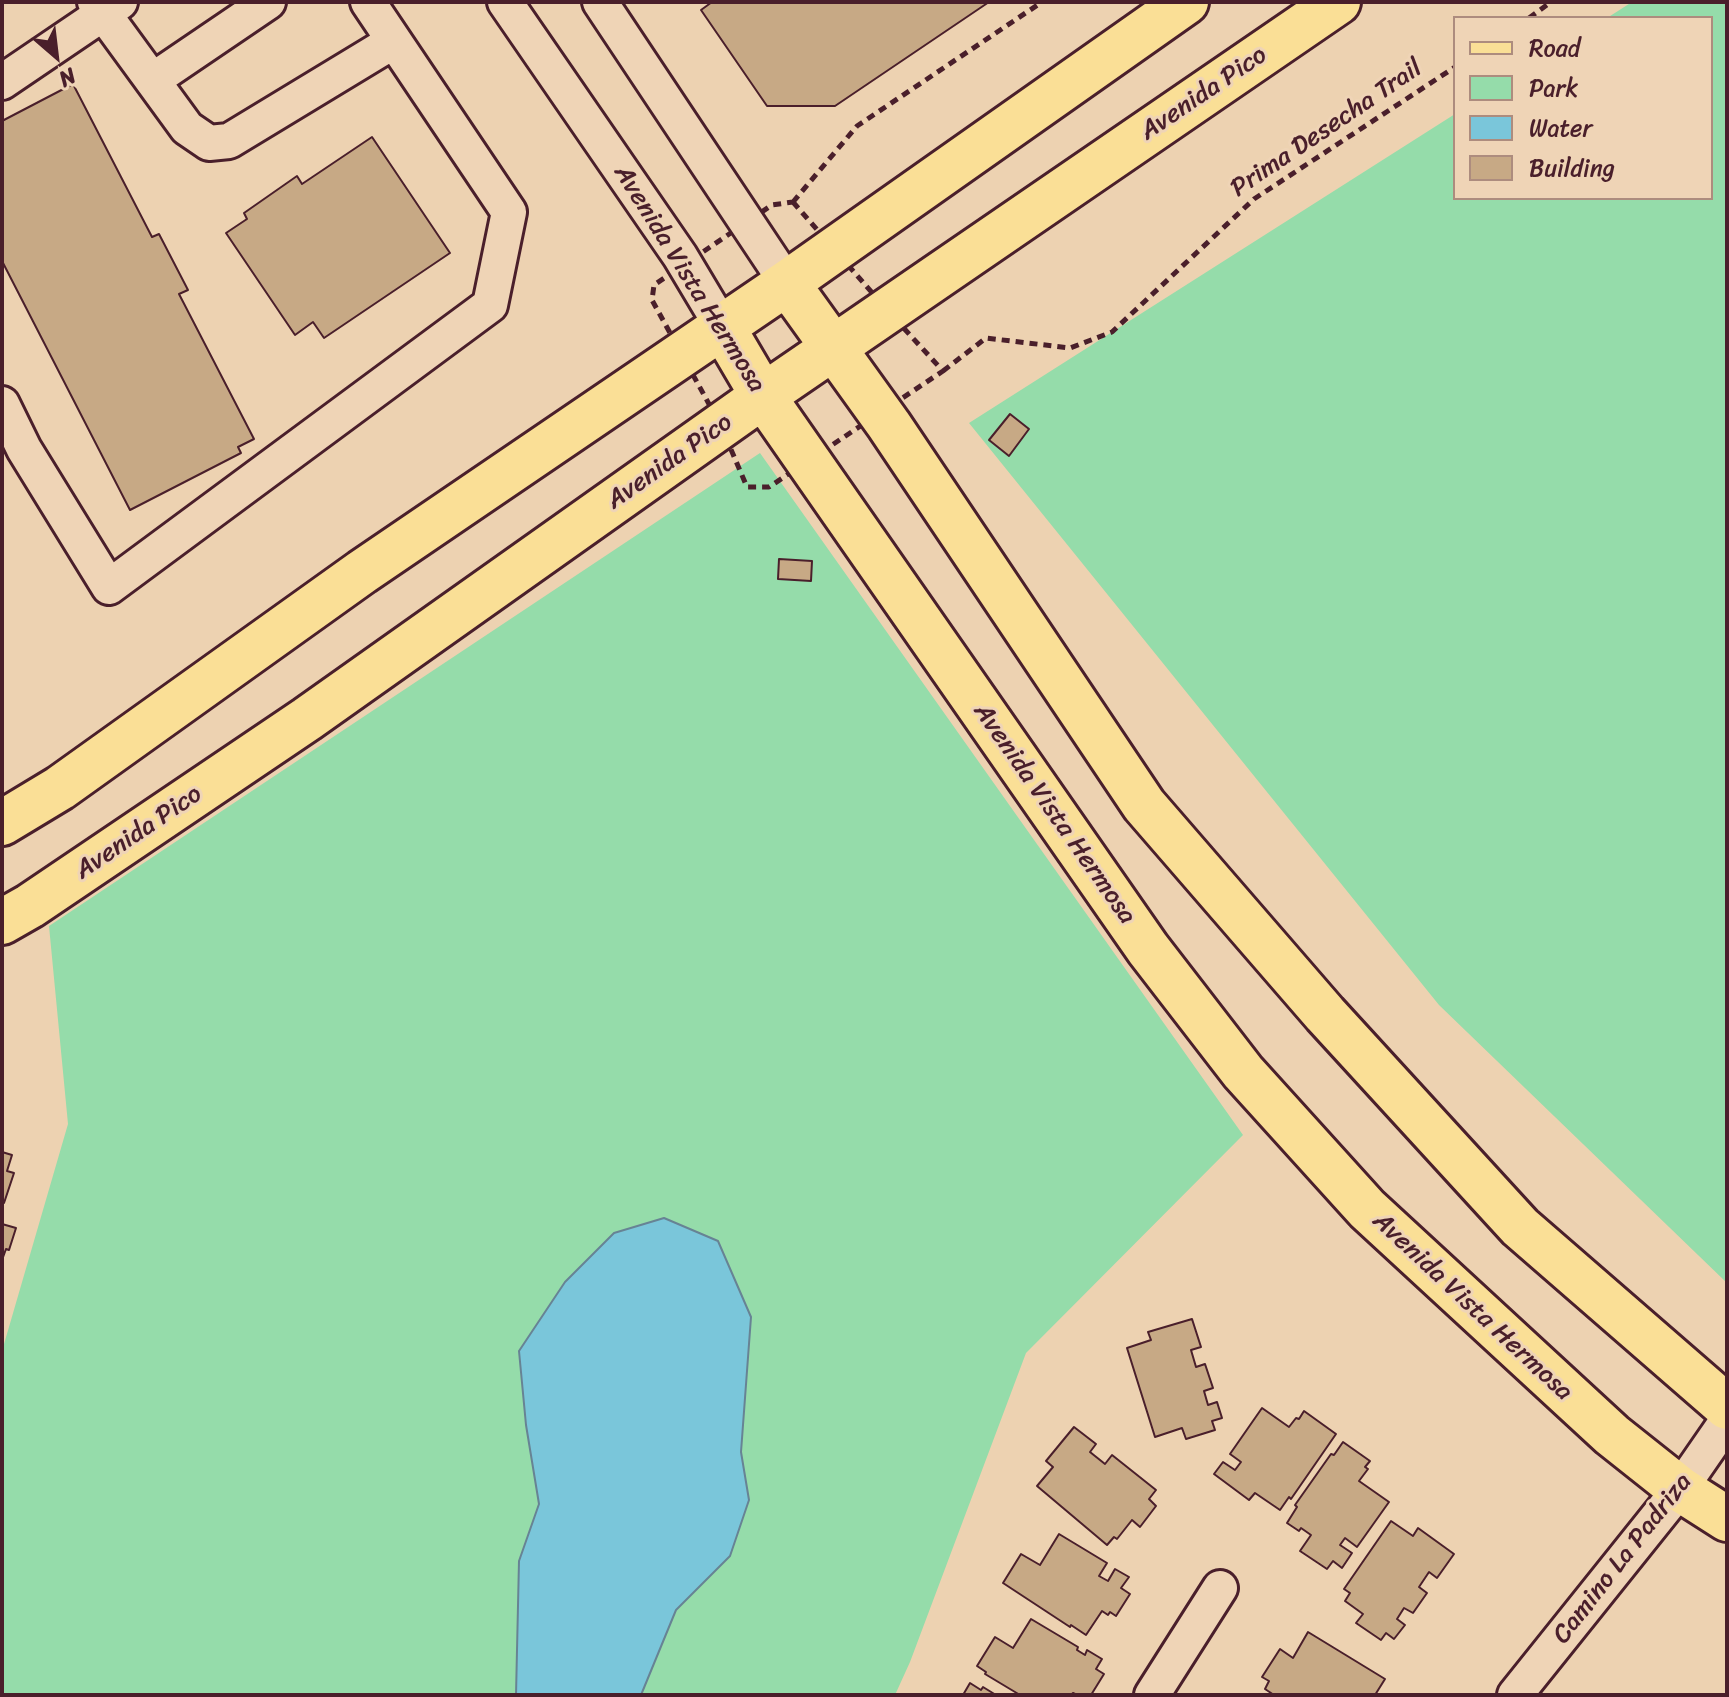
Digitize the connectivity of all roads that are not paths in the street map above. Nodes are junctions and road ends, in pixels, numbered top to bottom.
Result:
1 (268, 2) edge
2 (368, 2) edge
3 (505, 2) edge
4 (600, 2) edge
5 (1186, 2) edge
6 (1338, 2) edge
7 (106, 6) edge
8 (394, 41) junction
9 (153, 80) junction
10 (2, 82) edge
11 (787, 283) junction
12 (723, 328) junction
13 (833, 348) junction
14 (763, 396) junction
15 (2, 404) edge
16 (2, 823) edge
17 (2, 922) edge
18 (1727, 1407) edge
19 (1727, 1421) edge
20 (1680, 1489) junction
21 (1727, 1519) edge
22 (1220, 1588) dead end
23 (1152, 1695) edge
24 (1515, 1695) edge

1 - 9 street
2 - 8 street
3 - 12 street, Avenida Vista Hermosa
4 - 11 street
5 - 11 main road
6 - 13 main road, Avenida Pico
7 - 9 street
7 - 10 street
8 - 9 street
8 - 15 street
11 - 12 main road
11 - 13 main road
12 - 14 main road, Avenida Vista Hermosa
12 - 16 main road
13 - 14 main road, Avenida Pico
13 - 18 main road
14 - 17 main road, Avenida Pico
14 - 20 main road, Avenida Vista Hermosa
19 - 20 street, Camino La Padriza
20 - 21 main road, Avenida Vista Hermosa
20 - 24 street, Camino La Padriza
22 - 23 street

